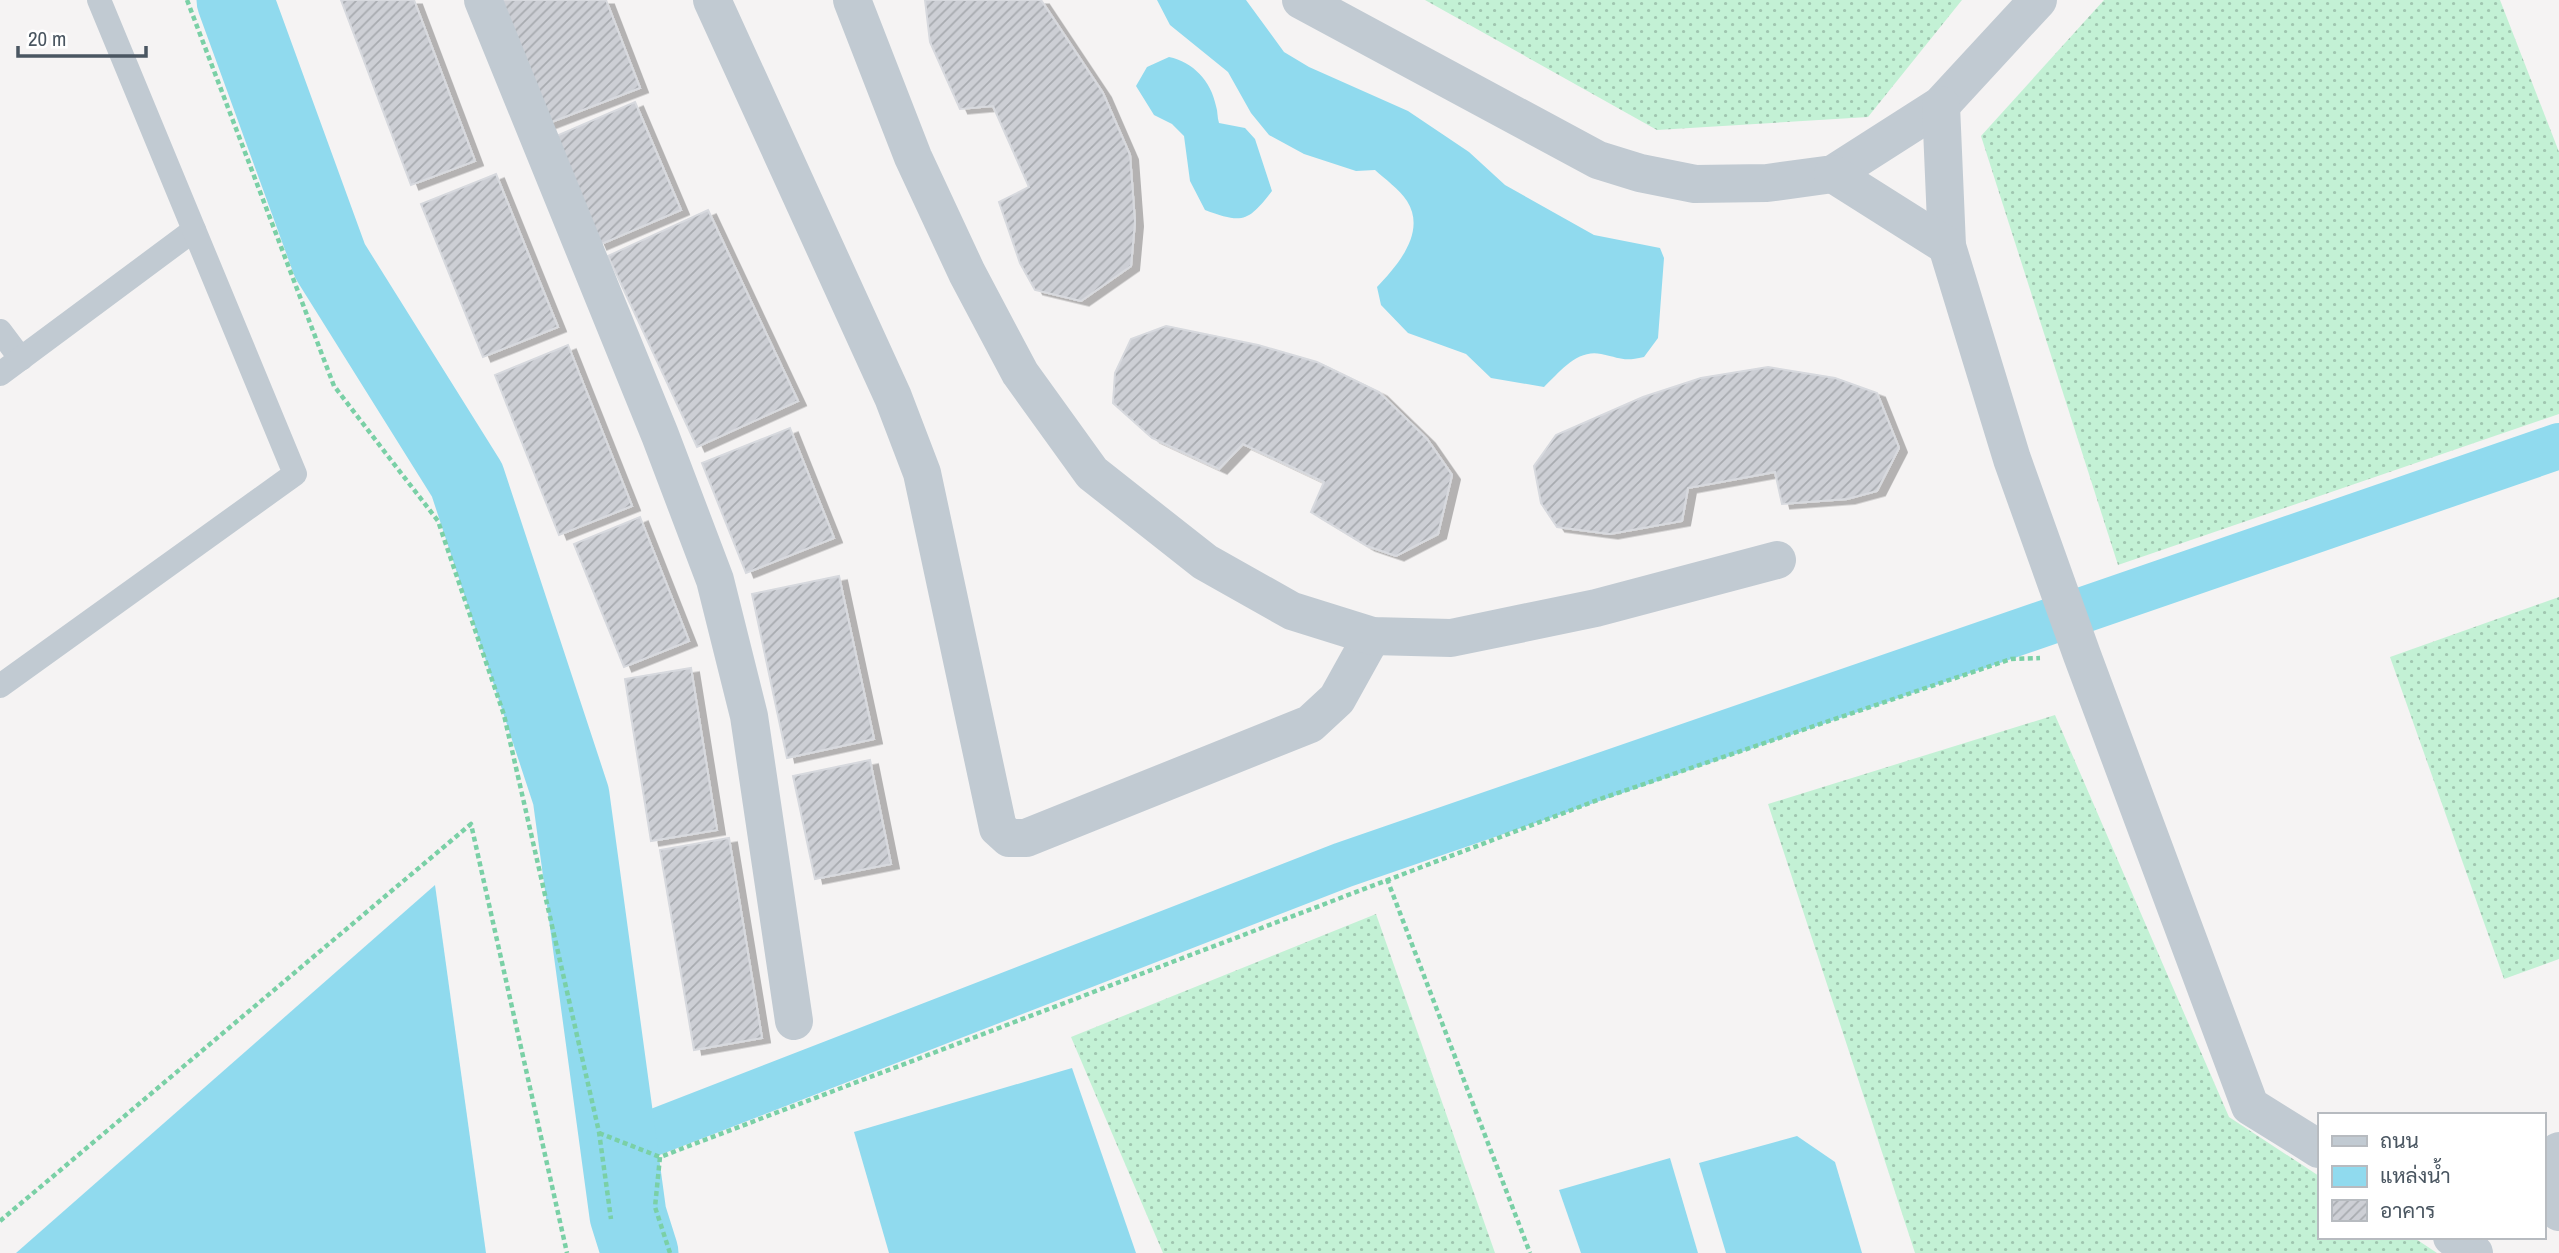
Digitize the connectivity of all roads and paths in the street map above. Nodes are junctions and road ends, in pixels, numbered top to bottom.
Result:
1 (99, 0) edge
2 (187, 0) edge
3 (483, 0) edge
4 (712, 0) edge
5 (852, 0) edge
6 (1301, 0) edge
7 (2038, 0) edge
8 (1941, 105) junction
9 (1833, 174) junction
10 (194, 230) junction
11 (1947, 246) junction
12 (0, 331) edge
13 (21, 359) junction
14 (0, 374) edge
15 (1777, 560) dead end
16 (1373, 636) junction
17 (2081, 655) junction
18 (0, 686) edge
19 (1387, 879) junction
20 (794, 1021) dead end
21 (599, 1132) junction
22 (2318, 1148) edge
23 (2559, 1151) edge
24 (660, 1157) junction
25 (2559, 1212) edge
26 (611, 1219) dead end
27 (0, 1221) edge
28 (2455, 1239) edge
29 (567, 1253) edge
30 (670, 1253) edge
31 (1530, 1253) edge
32 (2474, 1253) edge

1 - 10 lane
2 - 21 path
3 - 20 street
4 - 16 street
5 - 16 street
6 - 9 street
7 - 8 street
8 - 9 street
8 - 11 street
9 - 11 street
10 - 13 lane
10 - 18 lane
11 - 17 street
12 - 13 lane
13 - 14 lane
15 - 16 street
17 - 19 path
17 - 22 street
19 - 24 path
19 - 31 path
21 - 24 path
21 - 26 path
23 - 25 street
24 - 30 path
27 - 29 path
28 - 32 street

